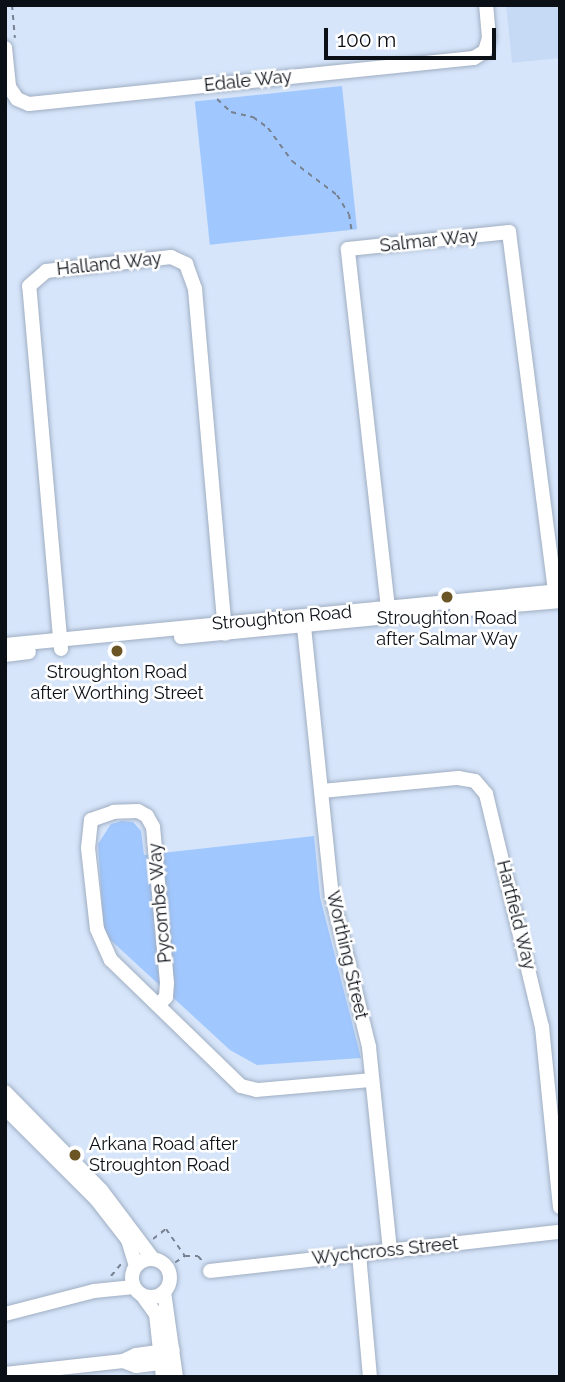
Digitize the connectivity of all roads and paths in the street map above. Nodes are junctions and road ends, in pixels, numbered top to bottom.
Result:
1 (12, 5) edge
2 (486, 5) edge
3 (10, 45) edge
4 (214, 85) junction
5 (355, 248) junction
6 (558, 596) edge
7 (389, 612) junction
8 (304, 622) junction
9 (224, 628) junction
10 (61, 644) junction
11 (5, 645) edge
12 (5, 655) edge
13 (322, 791) junction
14 (158, 1005) junction
15 (372, 1080) junction
16 (5, 1092) edge
17 (5, 1108) edge
18 (560, 1207) edge
19 (560, 1232) edge
20 (390, 1250) junction
21 (359, 1254) junction
22 (185, 1256) junction
23 (136, 1260) junction
24 (167, 1268) junction
25 (210, 1271) joint
26 (111, 1276) dead end
27 (94, 1291) junction
28 (138, 1291) junction
29 (164, 1292) junction
30 (5, 1314) edge
31 (168, 1363) edge
32 (5, 1374) edge
33 (370, 1377) edge

1 - 3 path
2 - 4 street, Edale Way
3 - 4 street, Edale Way
4 - 5 path
5 - 6 street, Salmar Way
5 - 7 street, Salmar Way
6 - 7 street, Stroughton Road
7 - 8 street, Stroughton Road
8 - 9 street, Stroughton Road
8 - 13 street, Worthing Street
9 - 10 street, Stroughton Road
9 - 10 street, Halland Way
10 - 11 street, Stroughton Road
10 - 12 street, Stroughton Road
13 - 15 street, Worthing Street
13 - 18 street, Hartfield Way
14 - 14 street, Pycombe Way
14 - 15 street, Pycombe Way
15 - 20 street, Worthing Street
16 - 23 street
17 - 23 street
19 - 20 street, Wychcross Street
20 - 21 street, Wychcross Street
21 - 25 street, Wychcross Street
21 - 33 street
22 - 23 path
22 - 24 path
22 - 25 path
23 - 24 street
23 - 26 path
23 - 27 street
23 - 28 street
24 - 29 street
27 - 28 street
27 - 30 street
28 - 29 street
28 - 31 street
29 - 31 street
31 - 32 street

